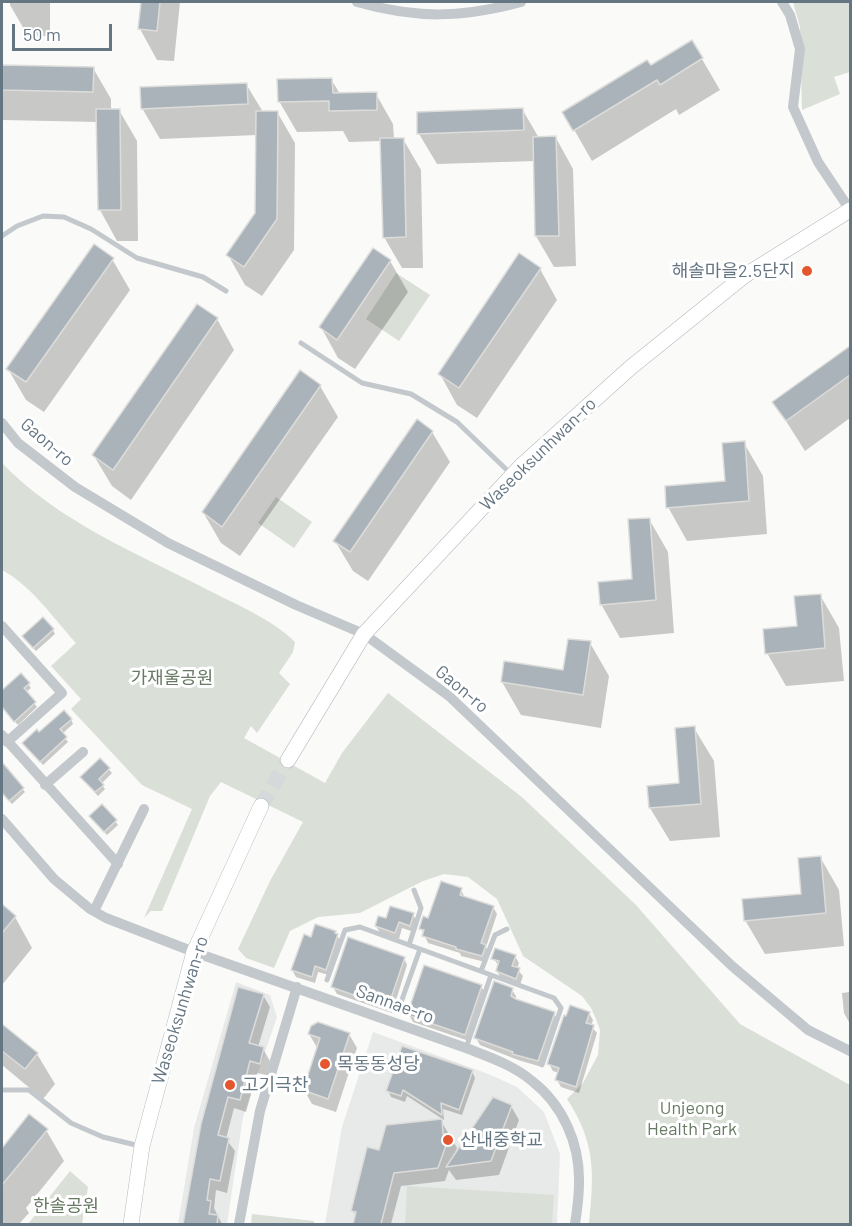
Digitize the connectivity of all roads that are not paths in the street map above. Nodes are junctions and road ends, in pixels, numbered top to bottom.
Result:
1 (357, 2) edge
2 (521, 2) edge
3 (782, 2) edge
4 (850, 210) edge
5 (2, 236) edge
6 (226, 291) dead end
7 (302, 343) dead end
8 (2, 423) edge
9 (512, 475) junction
10 (2, 626) edge
11 (364, 634) junction
12 (4, 739) edge
13 (83, 752) dead end
14 (288, 760) tunnel mouth
15 (45, 785) junction
16 (261, 806) tunnel mouth
17 (144, 809) dead end
18 (2, 819) edge
19 (118, 864) junction
20 (414, 890) dead end
21 (94, 911) junction
22 (507, 929) dead end
23 (409, 945) junction
24 (420, 949) junction
25 (194, 952) junction
26 (482, 971) junction
27 (491, 975) junction
28 (327, 980) dead end
29 (297, 987) junction
30 (399, 1008) dead end
31 (466, 1048) junction
32 (850, 1051) edge
33 (542, 1065) dead end
34 (2, 1090) edge
35 (141, 1146) junction
36 (131, 1224) edge
37 (239, 1224) edge
38 (575, 1224) edge

1 - 2 street
3 - 4 street
4 - 9 street, Waseoksunhwan-ro
5 - 6 lane
7 - 9 lane
8 - 11 street, Gaon-ro
9 - 11 street, Waseoksunhwan-ro
10 - 12 street
11 - 14 street, Waseoksunhwan-ro
11 - 32 street, Gaon-ro
12 - 15 street
13 - 15 street
15 - 19 street
16 - 25 street, Waseoksunhwan-ro
17 - 19 street
18 - 21 street, Sannae-ro
19 - 21 street
20 - 23 lane
21 - 25 street, Sannae-ro
22 - 26 lane
23 - 24 lane
23 - 28 lane
24 - 26 lane
24 - 30 lane
25 - 29 street, Sannae-ro
25 - 35 street, Waseoksunhwan-ro
26 - 27 lane
27 - 31 lane
27 - 33 lane
29 - 31 street, Sannae-ro
29 - 37 street
31 - 38 street, Sannae-ro
34 - 35 lane
35 - 36 street, Waseoksunhwan-ro

